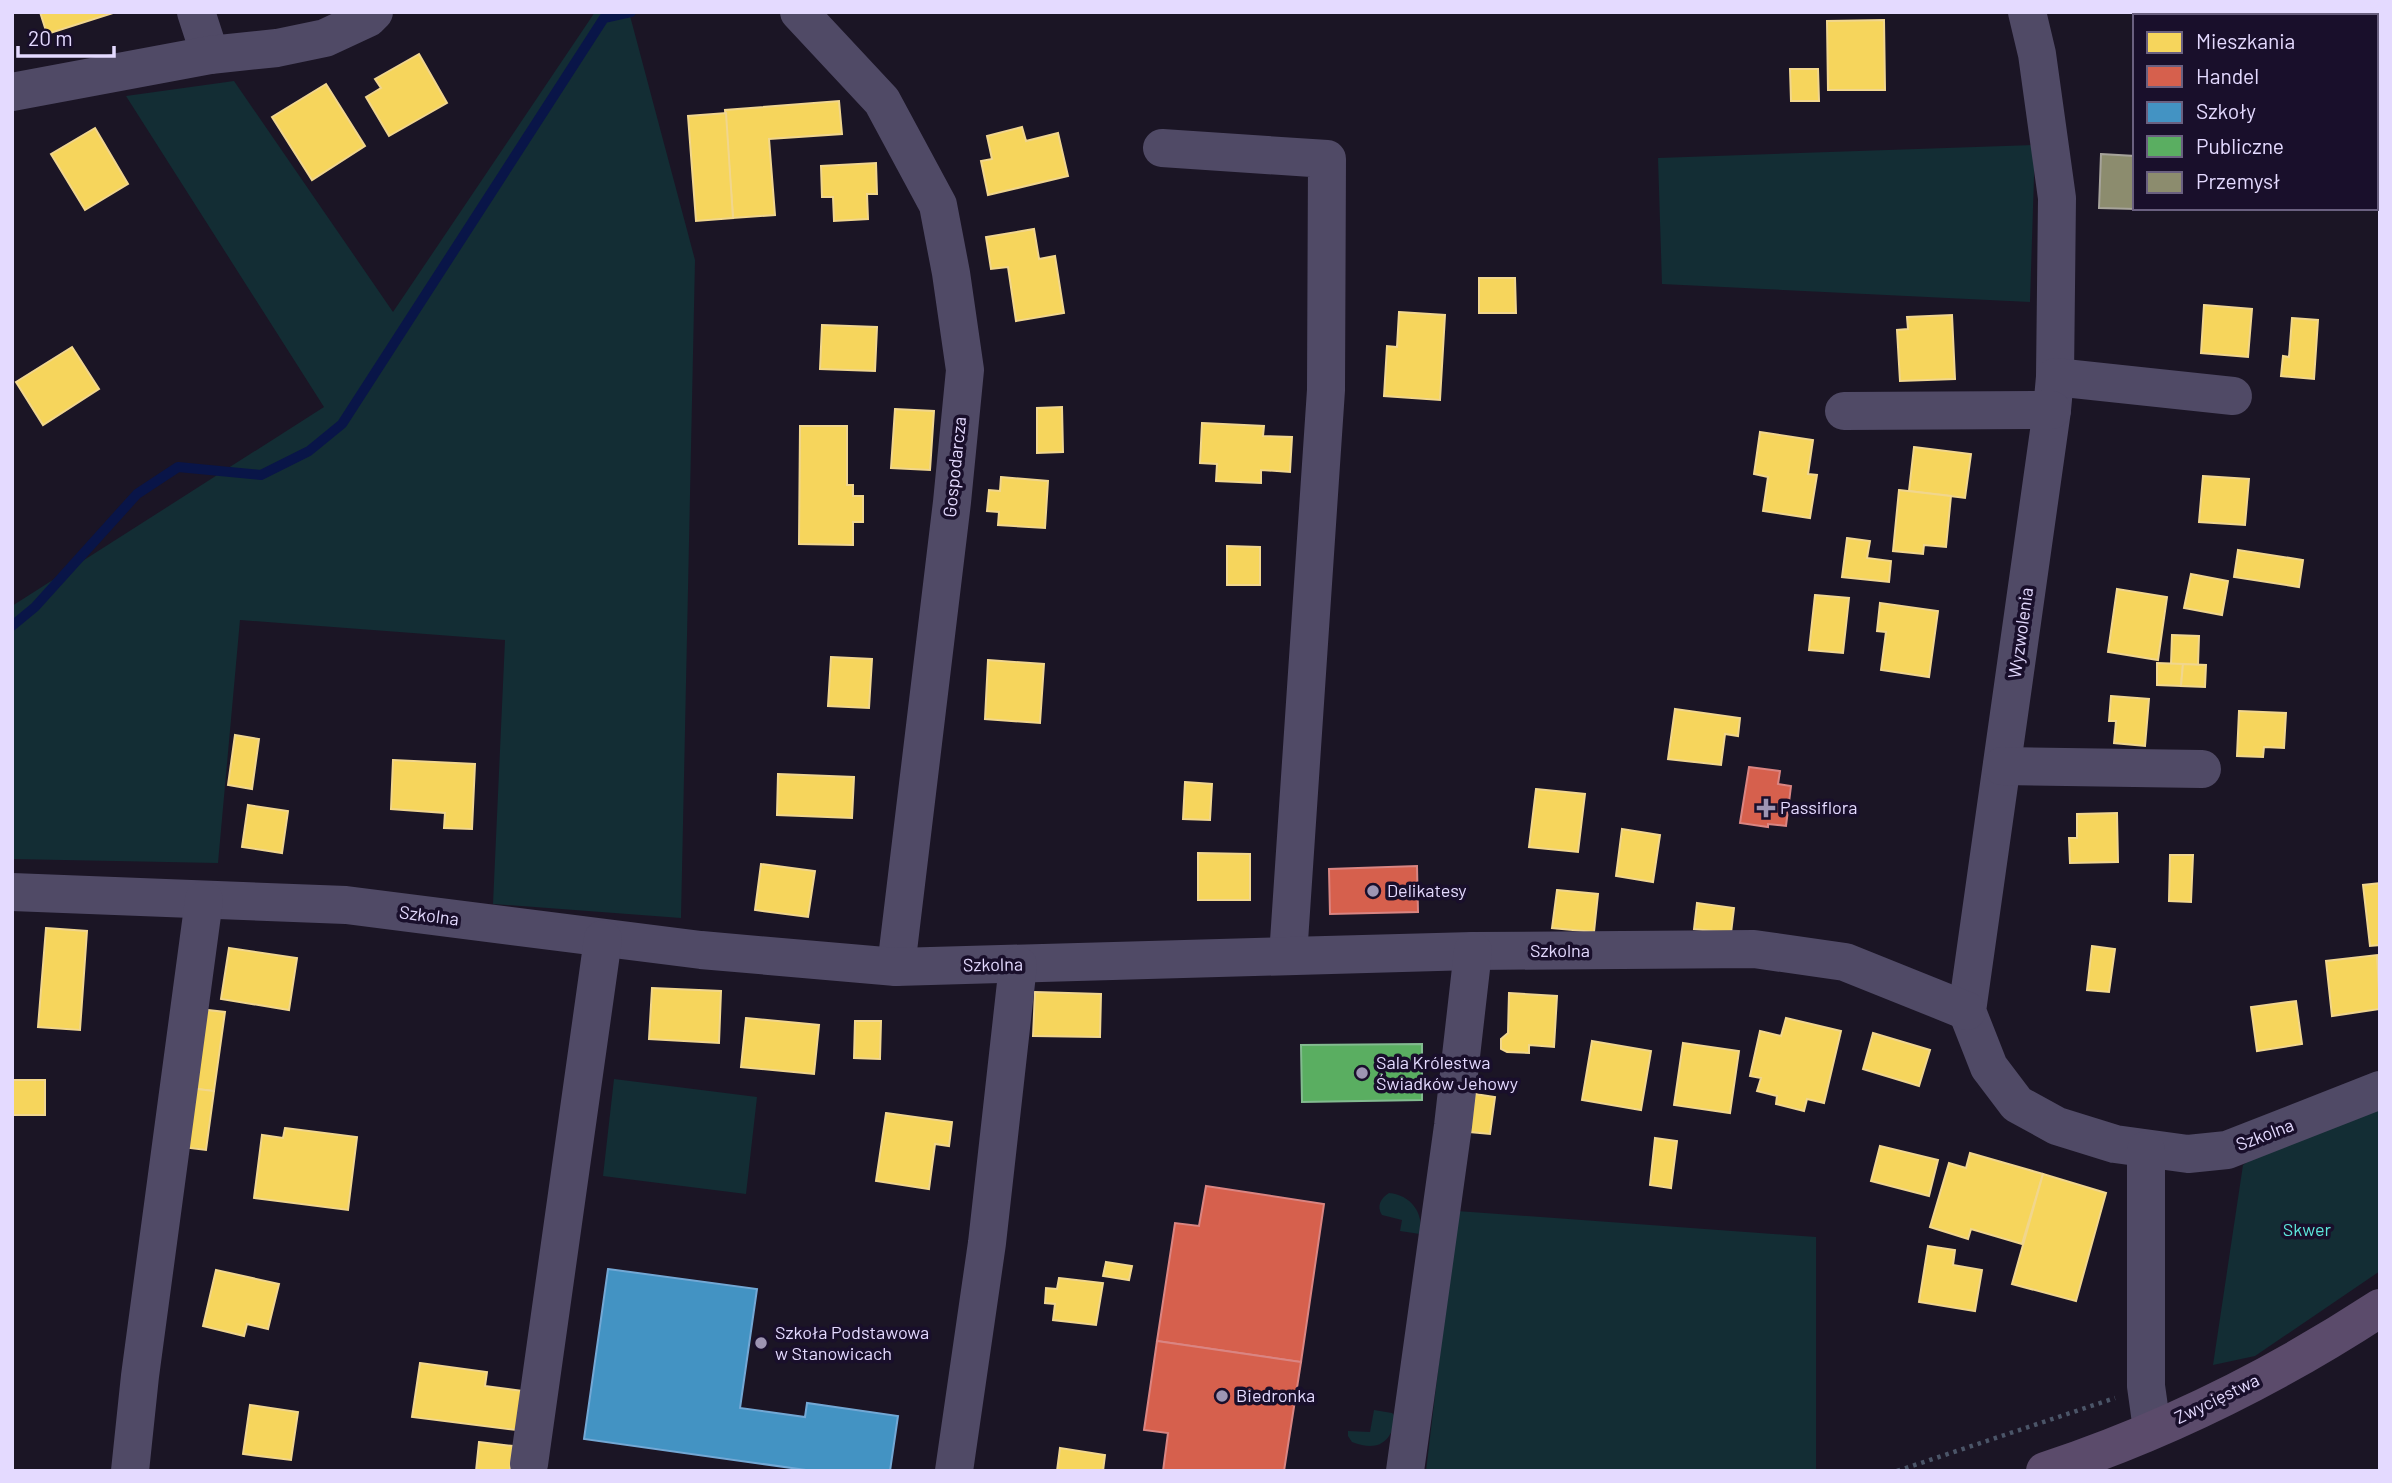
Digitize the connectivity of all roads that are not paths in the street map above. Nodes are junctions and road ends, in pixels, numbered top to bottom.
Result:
1 (196, 12) edge
2 (374, 12) edge
3 (799, 12) edge
4 (2027, 12) edge
5 (211, 55) junction
6 (12, 92) edge
7 (1162, 148) dead end
8 (2053, 393) junction
9 (2233, 396) dead end
10 (1844, 411) dead end
11 (2002, 765) junction
12 (2202, 769) dead end
13 (12, 892) edge
14 (204, 900) junction
15 (603, 939) junction
16 (1473, 951) junction
17 (1288, 956) junction
18 (1017, 965) junction
19 (896, 967) junction
20 (1967, 1011) junction
21 (2380, 1090) edge
22 (2146, 1150) junction
23 (2380, 1308) edge
24 (2152, 1429) junction
25 (529, 1464) dead end
26 (2083, 1464) edge
27 (130, 1471) edge
28 (954, 1471) edge
29 (1405, 1471) edge
30 (2045, 1471) edge

1 - 5 street
2 - 5 street
3 - 19 street, Gospodarcza
4 - 8 street, Wyzwolenia
5 - 6 street
7 - 17 street
8 - 9 street
8 - 10 street
8 - 11 street, Wyzwolenia
11 - 12 street
11 - 20 street, Wyzwolenia
13 - 14 street, Szkolna
14 - 15 street, Szkolna
14 - 27 street
15 - 19 street, Szkolna
15 - 25 street
16 - 17 street, Szkolna
16 - 20 street, Szkolna
16 - 29 street
17 - 18 street, Szkolna
18 - 19 street, Szkolna
18 - 28 street
20 - 22 street, Wyzwolenia
21 - 22 street, Szkolna
22 - 24 street
23 - 24 main road, Zwycięstwa
24 - 26 main road, Zwycięstwa
26 - 30 main road, Zwycięstwa

